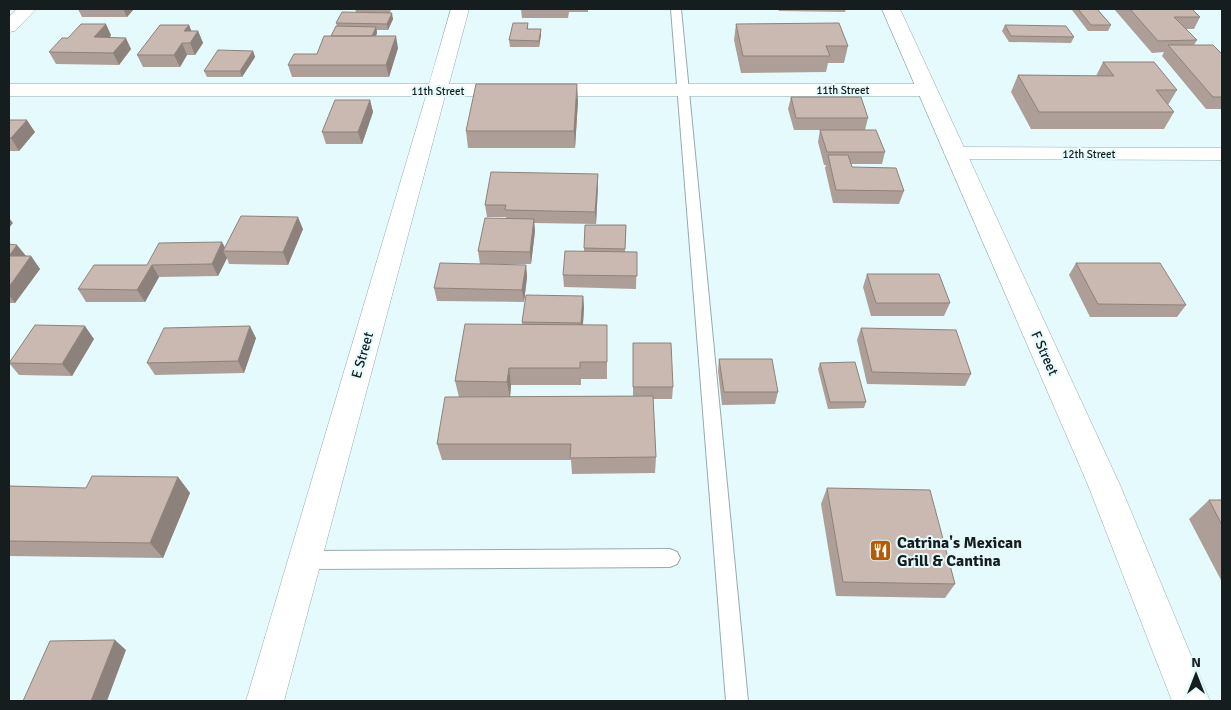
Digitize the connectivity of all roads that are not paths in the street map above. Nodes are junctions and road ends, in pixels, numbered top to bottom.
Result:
1 (27, 9) edge
2 (460, 9) edge
3 (676, 9) edge
4 (891, 9) edge
5 (9, 26) edge
6 (9, 90) edge
7 (927, 90) junction
8 (436, 91) junction
9 (683, 91) junction
10 (955, 153) junction
11 (1222, 154) edge
12 (670, 558) dead end
13 (305, 560) junction
14 (265, 701) edge
15 (737, 701) edge
16 (1191, 701) edge

1 - 5 street
2 - 8 street, E Street
3 - 9 lane
4 - 7 street, F Street
6 - 8 street, 11th Street
7 - 9 street, 11th Street
7 - 10 street, F Street
8 - 9 street, 11th Street
8 - 13 street, E Street
9 - 15 lane
10 - 11 street, 12th Street
10 - 16 street, F Street
12 - 13 lane
13 - 14 street, E Street

